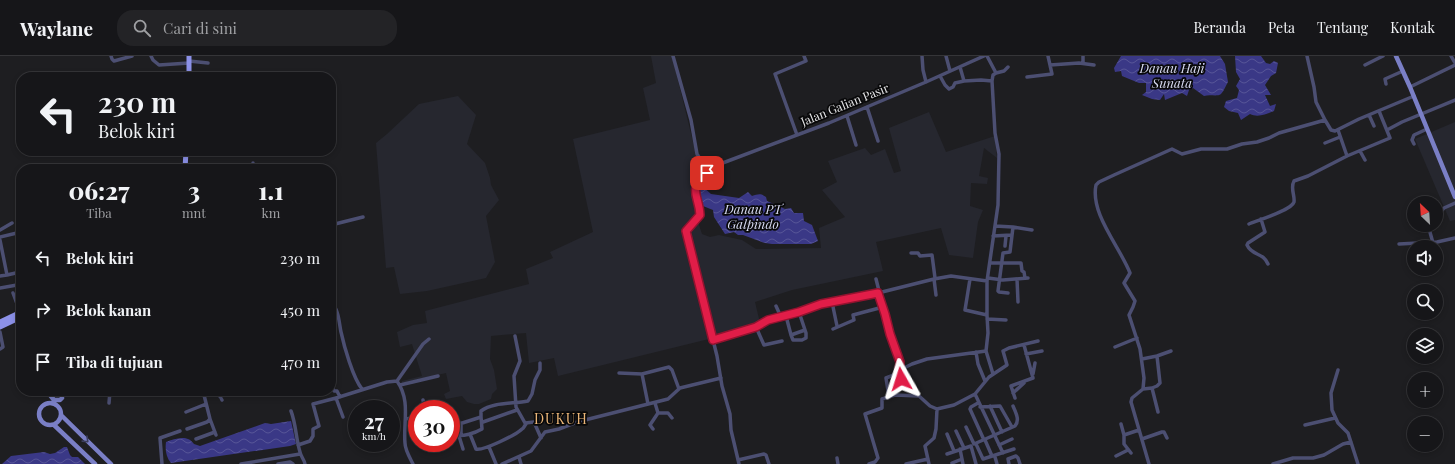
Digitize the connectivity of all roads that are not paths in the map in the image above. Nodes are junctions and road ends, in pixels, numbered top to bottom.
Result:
1 (111, 56) edge
2 (132, 56) edge
3 (151, 56) edge
4 (673, 56) edge
5 (804, 56) edge
6 (922, 56) edge
7 (946, 56) edge
8 (969, 56) edge
9 (986, 56) edge
10 (1048, 56) edge
11 (1083, 56) edge
12 (1307, 56) edge
13 (1383, 56) edge
14 (1396, 56) edge
15 (1451, 56) edge
16 (189, 60) edge
17 (971, 61) junction
18 (208, 63) dead end
19 (1083, 63) junction
20 (1050, 64) junction
21 (1455, 64) edge
22 (1094, 65) dead end
23 (1365, 65) dead end
24 (960, 67) junction
25 (1008, 67) dead end
26 (950, 71) junction
27 (1403, 71) junction
28 (189, 72) edge
29 (996, 72) junction
30 (940, 76) junction
31 (1027, 77) dead end
32 (964, 81) junction
33 (992, 81) junction
34 (926, 82) junction
35 (1386, 84) dead end
36 (1410, 87) junction
37 (1414, 96) junction
38 (1455, 100) edge
39 (867, 107) junction
40 (1379, 111) junction
41 (1422, 114) junction
42 (1369, 115) junction
43 (847, 116) junction
44 (1325, 120) junction
45 (1374, 126) dead end
46 (1427, 129) junction
47 (1338, 130) junction
48 (1387, 130) junction
49 (797, 135) junction
50 (1340, 138) junction
51 (878, 141) dead end
52 (1326, 143) dead end
53 (856, 144) dead end
54 (1414, 144) dead end
55 (1360, 151) junction
56 (1347, 156) junction
57 (1365, 160) dead end
58 (712, 168) junction
59 (1455, 196) edge
60 (1455, 203) edge
61 (1443, 209) edge
62 (363, 217) dead end
63 (1261, 219) junction
64 (12, 223) dead end
65 (336, 224) edge
66 (1249, 224) dead end
67 (995, 226) junction
68 (1013, 227) junction
69 (0, 230) edge
70 (1032, 230) dead end
71 (16, 233) edge
72 (1011, 235) junction
73 (993, 236) junction
74 (1006, 236) junction
75 (0, 237) edge
76 (1455, 238) edge
77 (0, 240) edge
78 (1443, 241) edge
79 (1399, 244) dead end
80 (1407, 244) edge
81 (1005, 246) dead end
82 (912, 253) dead end
83 (990, 263) junction
84 (1003, 263) junction
85 (1268, 264) dead end
86 (16, 273) edge
87 (7, 275) junction
88 (0, 276) edge
89 (935, 278) junction
90 (876, 279) dead end
91 (970, 279) junction
92 (987, 279) junction
93 (1017, 279) junction
94 (1000, 280) junction
95 (16, 285) edge
96 (0, 288) edge
97 (1008, 292) dead end
98 (12, 293) dead end
99 (878, 293) junction
100 (936, 295) dead end
101 (832, 302) junction
102 (1018, 302) dead end
103 (16, 306) edge
104 (776, 306) dead end
105 (883, 307) junction
106 (336, 309) edge
107 (799, 312) junction
108 (16, 316) edge
109 (786, 316) junction
110 (16, 317) edge
111 (781, 317) junction
112 (987, 317) junction
113 (1006, 320) dead end
114 (0, 322) edge
115 (837, 326) junction
116 (0, 327) edge
117 (756, 327) junction
118 (833, 329) dead end
119 (805, 330) junction
120 (0, 332) edge
121 (792, 335) junction
122 (516, 336) dead end
123 (1137, 338) junction
124 (429, 339) dead end
125 (713, 340) junction
126 (782, 341) dead end
127 (1038, 341) dead end
128 (1024, 345) junction
129 (1115, 346) dead end
130 (0, 349) edge
131 (986, 351) junction
132 (1042, 351) dead end
133 (976, 352) junction
134 (1170, 352) dead end
135 (1026, 354) junction
136 (1157, 356) junction
137 (1142, 359) junction
138 (540, 362) dead end
139 (1029, 365) junction
140 (1338, 370) dead end
141 (900, 371) junction
142 (619, 373) dead end
143 (642, 374) junction
144 (993, 374) junction
145 (438, 376) dead end
146 (1032, 376) junction
147 (721, 378) junction
148 (985, 381) junction
149 (398, 383) junction
150 (903, 383) dead end
151 (1152, 388) junction
152 (362, 389) junction
153 (679, 389) junction
154 (1143, 389) junction
155 (336, 391) edge
156 (975, 394) junction
157 (50, 396) edge
158 (52, 396) edge
159 (110, 396) edge
160 (205, 396) edge
161 (220, 396) edge
162 (889, 397) junction
163 (62, 398) joint
164 (338, 398) junction
165 (1015, 398) dead end
166 (222, 400) dead end
167 (516, 402) junction
168 (48, 403) junction
169 (109, 403) dead end
170 (655, 403) junction
171 (978, 403) junction
172 (206, 404) junction
173 (648, 404) junction
174 (990, 406) junction
175 (1013, 406) dead end
176 (59, 407) junction
177 (980, 407) junction
178 (937, 409) junction
179 (517, 410) junction
180 (291, 411) dead end
181 (186, 412) dead end
182 (1158, 412) dead end
183 (658, 413) junction
184 (62, 416) junction
185 (343, 417) dead end
186 (481, 417) junction
187 (672, 418) dead end
188 (1335, 418) junction
189 (210, 419) junction
190 (406, 419) joint
191 (483, 422) junction
192 (461, 424) joint
193 (526, 424) junction
194 (1121, 424) dead end
195 (54, 425) junction
196 (1305, 425) dead end
197 (966, 427) dead end
198 (1012, 427) junction
199 (187, 429) dead end
200 (653, 429) dead end
201 (1139, 430) junction
202 (180, 431) dead end
203 (956, 431) dead end
204 (1002, 432) junction
205 (470, 434) junction
206 (947, 434) dead end
207 (460, 435) junction
208 (1124, 435) junction
209 (994, 436) junction
210 (541, 438) junction
211 (1167, 438) dead end
212 (196, 439) dead end
213 (1012, 439) dead end
214 (1142, 439) junction
215 (984, 440) junction
216 (1351, 442) junction
217 (298, 444) junction
218 (976, 444) junction
219 (998, 445) junction
220 (489, 447) junction
221 (964, 448) junction
222 (463, 449) dead end
223 (1014, 449) dead end
224 (960, 450) junction
225 (954, 451) junction
226 (1003, 453) junction
227 (300, 454) junction
228 (947, 454) dead end
229 (1116, 456) dead end
230 (519, 457) junction
231 (994, 457) junction
232 (837, 458) dead end
233 (962, 459) junction
234 (739, 462) edge
235 (928, 462) edge
236 (292, 463) edge
237 (952, 463) dead end
238 (94, 464) edge
239 (111, 464) edge
240 (162, 464) edge
241 (241, 464) edge
242 (278, 464) edge
243 (305, 464) edge
244 (413, 464) edge
245 (496, 464) edge
246 (502, 464) edge
247 (521, 464) edge
248 (769, 464) edge
249 (838, 464) edge
250 (869, 464) edge
251 (906, 464) edge
252 (963, 464) edge
253 (976, 464) edge
254 (997, 464) edge
255 (1009, 464) edge
256 (1020, 464) edge
257 (1149, 464) edge
258 (1273, 464) edge
259 (1358, 464) edge

1 - 2 street
3 - 16 street
4 - 58 street
5 - 49 street
6 - 34 street
7 - 26 street
8 - 17 street
9 - 17 street, Jalan Galian Pasir
9 - 29 street
10 - 20 street
11 - 19 street
12 - 44 street
13 - 23 street
14 - 27 main road
15 - 21 street
16 - 18 street
16 - 28 highway
17 - 24 street, Jalan Galian Pasir
19 - 20 street
19 - 22 street
20 - 31 street
21 - 36 street
24 - 26 street, Jalan Galian Pasir
24 - 32 street
25 - 29 street
26 - 30 street, Jalan Galian Pasir
27 - 35 street
27 - 36 main road
29 - 33 street
30 - 32 street
30 - 34 street, Jalan Galian Pasir
32 - 33 street
33 - 67 street
34 - 39 street, Jalan Galian Pasir
36 - 37 main road
37 - 40 street
37 - 41 main road
38 - 41 street
39 - 43 street, Jalan Galian Pasir
39 - 51 street
40 - 42 street
40 - 48 street
41 - 46 main road
41 - 48 street
42 - 45 street
42 - 47 street
43 - 49 street, Jalan Galian Pasir
43 - 53 street
44 - 47 street
44 - 123 street
46 - 54 street
46 - 59 main road
47 - 50 street
48 - 55 street
49 - 58 street, Jalan Galian Pasir
50 - 52 street
50 - 56 street
55 - 56 street
55 - 57 street
56 - 63 street
58 - 125 street
60 - 61 street
62 - 65 street
63 - 66 street
63 - 85 street
64 - 69 street
67 - 68 street
67 - 73 street
68 - 70 street
68 - 72 street
71 - 75 street
72 - 74 street
72 - 84 street
73 - 74 street
73 - 83 street
74 - 81 street
76 - 78 street
77 - 87 street
79 - 80 street
82 - 89 street
83 - 84 street
83 - 92 street
84 - 93 street
84 - 94 street
86 - 87 street
87 - 88 street
89 - 91 street
89 - 99 street
89 - 100 street
90 - 99 street
91 - 92 street
91 - 112 street
92 - 94 street
92 - 112 street
93 - 94 street
93 - 102 street
94 - 97 street
95 - 96 street
98 - 103 street
99 - 101 street
99 - 105 street
101 - 107 street
101 - 115 street
104 - 111 street
105 - 115 street
105 - 141 street
106 - 152 street
107 - 109 street
107 - 119 street
108 - 114 highway
109 - 111 street
109 - 121 street
110 - 116 highway
111 - 117 street
112 - 113 street
112 - 131 street
115 - 118 street
117 - 125 street
117 - 126 street
119 - 121 street
119 - 121 street
120 - 130 street
122 - 167 street
123 - 129 street
123 - 137 street
124 - 149 street
125 - 147 street
127 - 128 street
128 - 135 street
128 - 144 street
131 - 133 street
131 - 144 street
132 - 135 street
133 - 141 street
133 - 148 street
134 - 136 street
135 - 139 street
136 - 137 street
136 - 151 street
137 - 154 street
138 - 167 street
139 - 146 street
139 - 146 street
140 - 188 street
141 - 150 street
141 - 162 street
142 - 143 street
143 - 153 street
143 - 173 street
144 - 148 street
145 - 149 street
146 - 165 street
147 - 153 street
147 - 234 street
148 - 156 street
149 - 152 street
149 - 190 street
151 - 154 street
151 - 182 street
152 - 164 street
153 - 170 street
154 - 201 street
155 - 164 street
156 - 171 street
156 - 178 street
157 - 168 main road
158 - 163 main road
159 - 169 street
160 - 172 street
161 - 166 street
162 - 178 street
162 - 250 street
163 - 176 main road
164 - 185 street
164 - 217 street
167 - 179 street
167 - 186 street
168 - 176 main road
168 - 195 main road
170 - 173 street
170 - 183 street
171 - 177 street
171 - 215 street
172 - 181 street
172 - 189 street
173 - 210 street
174 - 177 street
174 - 198 street
174 - 204 street
175 - 198 street
176 - 184 main road
177 - 209 street
178 - 235 street
179 - 191 street
179 - 193 street
180 - 217 street
183 - 187 street
183 - 200 street
184 - 195 main road
184 -> 239 main road
186 - 191 street
186 - 192 street
188 - 196 street
188 - 216 street
189 - 199 street
189 - 212 street
190 - 244 street
191 - 205 street
192 - 207 street
193 - 210 street
193 - 220 street
194 - 208 street
195 - 238 main road
197 - 218 street
198 - 204 street
201 - 208 street
201 - 214 street
202 - 240 street
203 - 221 street
204 - 209 street
205 - 207 street
205 - 220 street
206 - 225 street
207 - 222 street
208 - 229 street
209 - 215 street
209 - 219 street
210 - 230 street
211 - 214 street
213 - 219 street
214 - 257 street
215 - 218 street
215 - 231 street
216 - 258 street
216 - 259 street
217 - 227 street
218 - 231 street
219 - 226 street
220 - 245 street
221 - 224 street
221 - 253 street
223 - 226 street
224 - 225 street
224 - 233 street
225 - 228 street
226 - 231 street
227 - 241 street
227 - 243 street
230 - 246 street
230 - 247 street
231 - 254 street
232 - 249 street
233 - 237 street
233 - 252 street
234 - 248 street
235 - 251 street
236 - 242 street
255 - 256 street

